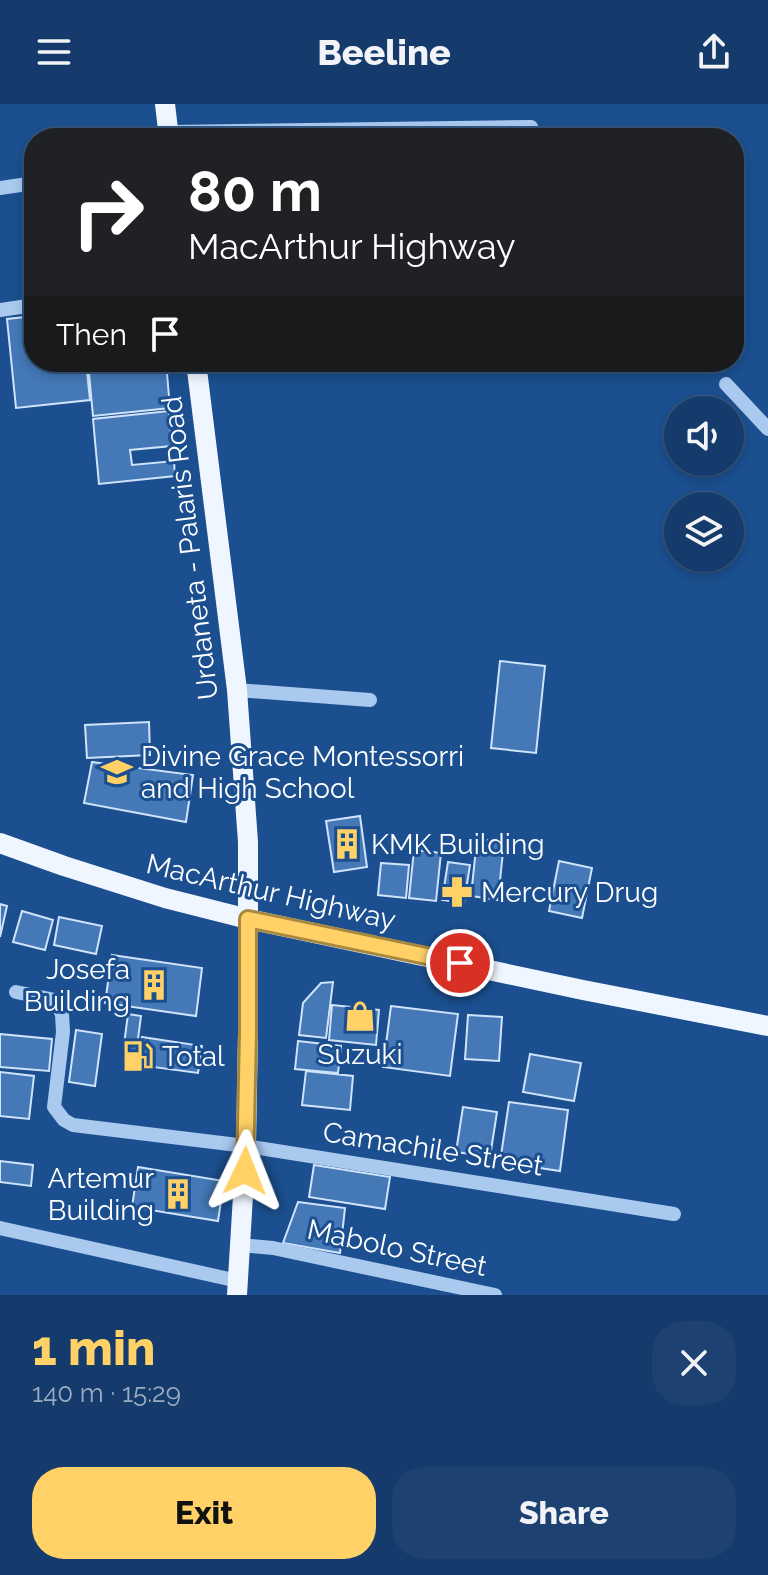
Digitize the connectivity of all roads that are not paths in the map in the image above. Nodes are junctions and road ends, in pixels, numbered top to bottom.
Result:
1 (165, 104) edge
2 (168, 128) edge
3 (486, 128) edge
4 (532, 128) edge
5 (24, 184) edge
6 (0, 188) edge
7 (24, 306) edge
8 (0, 310) edge
9 (197, 372) edge
10 (726, 384) dead end
11 (768, 429) edge
12 (237, 690) junction
13 (370, 700) dead end
14 (0, 843) edge
15 (248, 919) junction
16 (16, 992) dead end
17 (768, 1026) edge
18 (246, 1146) junction
19 (674, 1214) dead end
20 (0, 1228) edge
21 (240, 1245) junction
22 (238, 1288) edge
23 (495, 1295) edge

1 - 2 main road
3 - 4 street
5 - 6 street
7 - 8 street
9 - 12 main road, Urdaneta - Palaris Road
10 - 11 street
12 - 13 street
12 - 15 main road, Urdaneta - Palaris Road
14 - 15 main road, MacArthur Highway
15 - 17 main road, MacArthur Highway
15 - 18 main road, Urdaneta - Palaris Road
16 - 18 street, Camachile Street
18 - 19 street, Camachile Street
18 - 21 main road, Urdaneta - Palaris Road
20 - 22 street
21 - 22 main road, Urdaneta - Palaris Road
21 - 23 street, Mabolo Street

